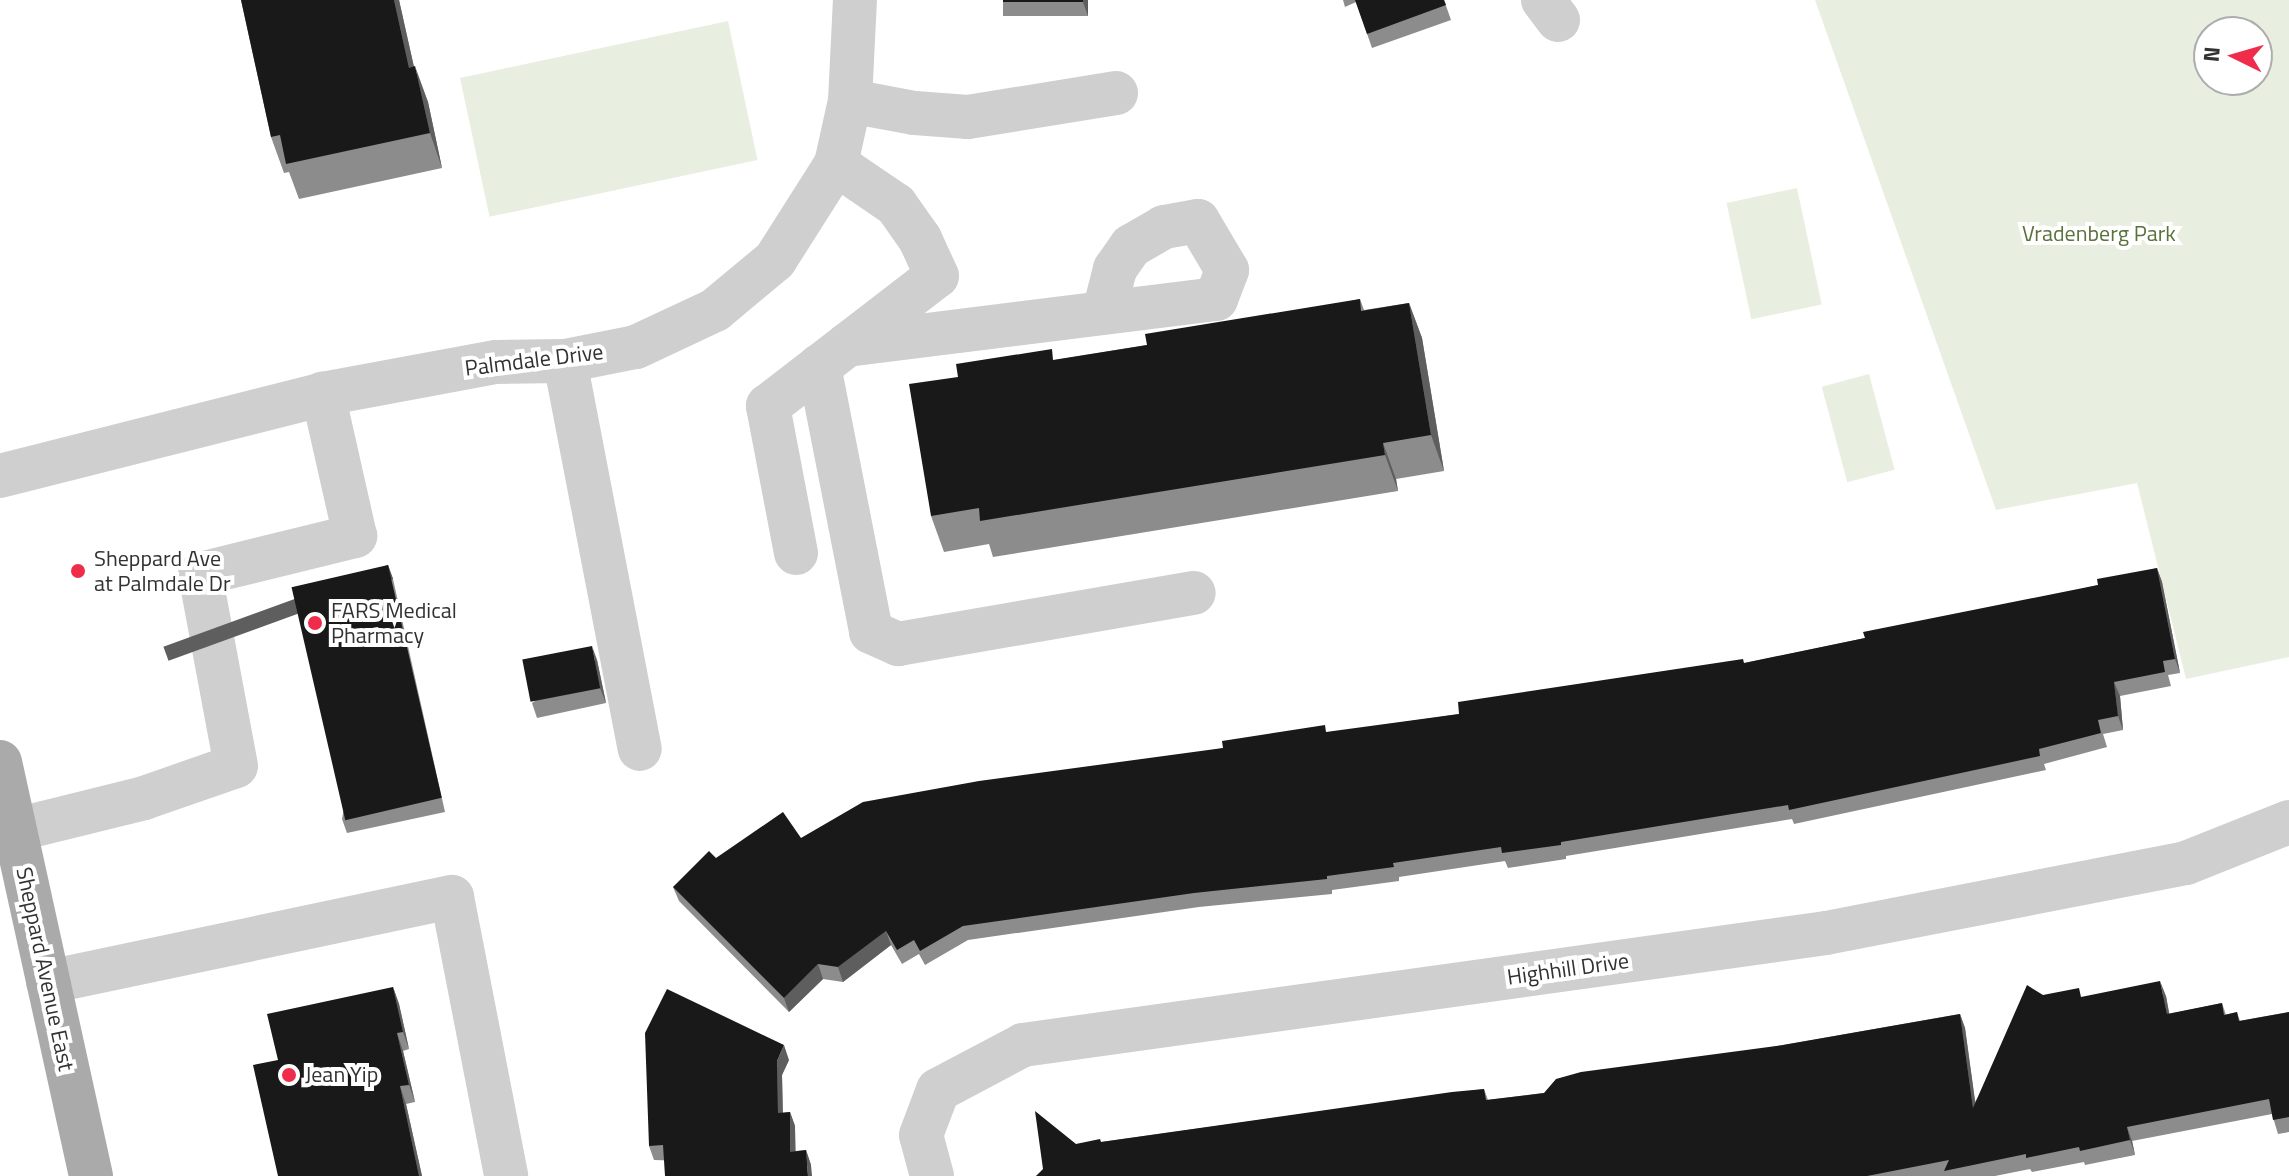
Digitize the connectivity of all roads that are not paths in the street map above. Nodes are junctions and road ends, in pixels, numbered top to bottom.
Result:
1 (855, 0) edge
2 (1116, 93) dead end
3 (850, 101) junction
4 (836, 164) junction
5 (1104, 312) dead end
6 (833, 355) junction
7 (565, 361) junction
8 (323, 394) junction
9 (0, 476) edge
10 (796, 553) dead end
11 (1194, 593) dead end
12 (640, 749) dead end
13 (1, 768) edge
14 (2289, 822) edge
15 (15, 830) junction
16 (48, 982) junction
17 (91, 1176) edge
18 (506, 1176) edge
19 (932, 1176) edge

1 - 3 street, Palmdale Drive
2 - 3 street
3 - 4 street, Palmdale Drive
4 - 6 street
4 - 7 street, Palmdale Drive
5 - 6 street
6 - 10 street
6 - 11 street
7 - 8 street, Palmdale Drive
7 - 12 street
8 - 9 street, Palmdale Drive
8 - 15 street
13 - 15 main road, Sheppard Avenue East
14 - 19 street, Highhill Drive
15 - 16 main road, Sheppard Avenue East
16 - 17 main road, Sheppard Avenue East
16 - 18 street

